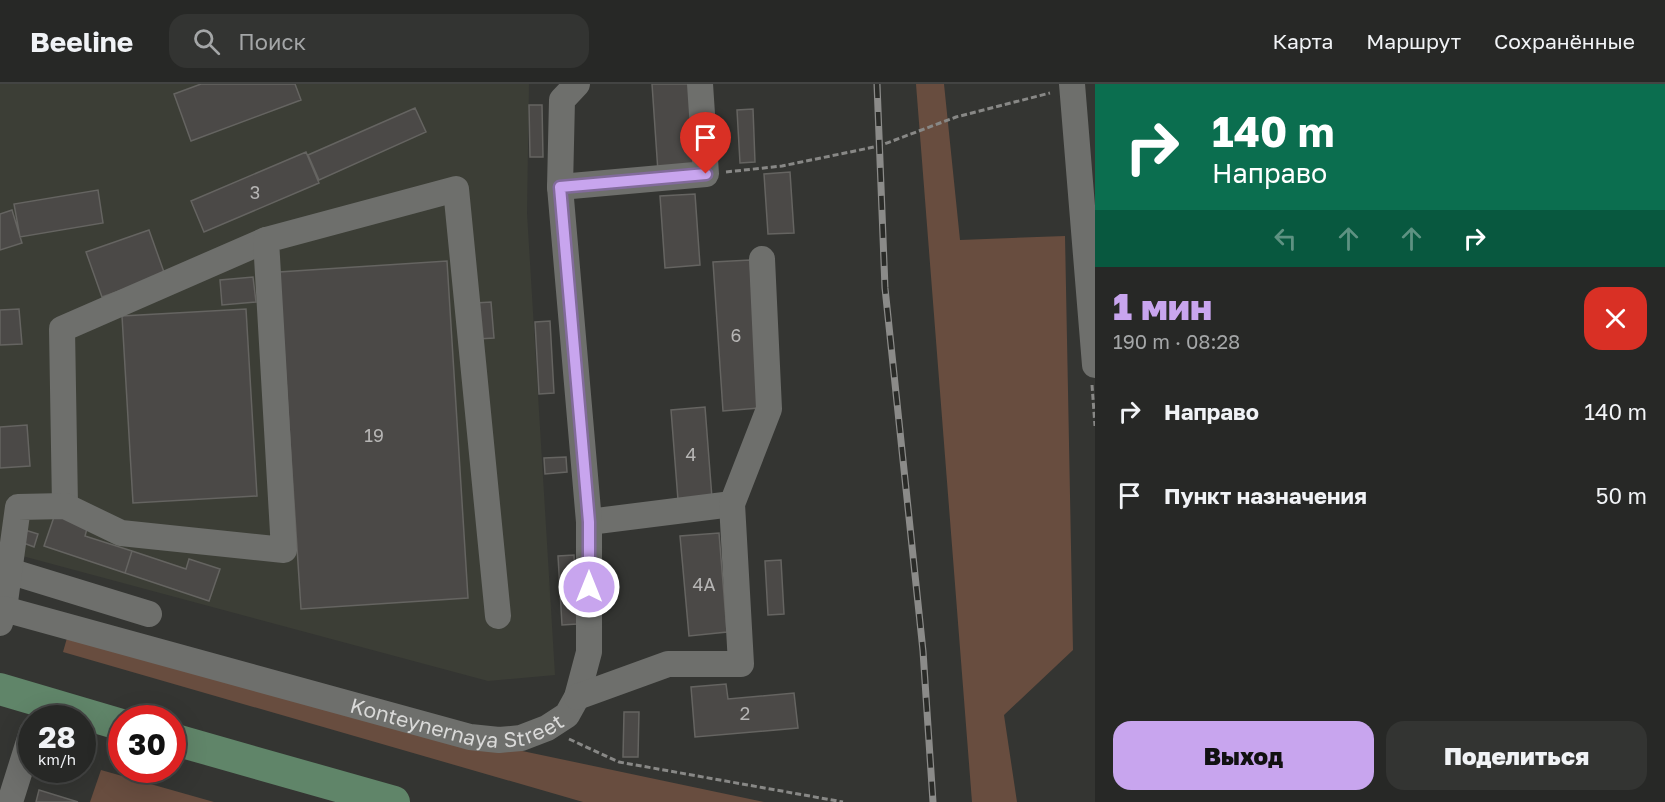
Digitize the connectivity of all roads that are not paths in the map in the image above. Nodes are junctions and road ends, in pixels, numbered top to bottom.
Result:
1 (700, 84) edge
2 (1065, 87) edge
3 (570, 92) edge
4 (1088, 185) edge
5 (560, 187) junction
6 (266, 240) junction
7 (762, 259) dead end
8 (1095, 365) edge
9 (732, 504) junction
10 (9, 506) edge
11 (65, 506) junction
12 (589, 522) junction
13 (9, 571) junction
14 (149, 614) dead end
15 (2, 616) edge
16 (498, 616) dead end
17 (0, 689) edge
18 (577, 697) junction
19 (29, 705) edge
20 (186, 743) edge
21 (18, 777) edge
22 (10, 802) edge
23 (394, 802) edge

1 - 5 street
2 - 4 street
3 - 5 street, Konteynernaya Street
4 - 8 street
5 - 12 street, Konteynernaya Street
6 - 11 street
6 - 11 street
6 - 16 street
7 - 9 street
9 - 12 street
9 - 18 street
10 - 11 street
10 - 13 street
12 - 18 street, Konteynernaya Street
13 - 14 street
13 - 15 street
15 - 18 street, Konteynernaya Street
17 - 19 main road
20 - 23 main road
21 - 22 street

